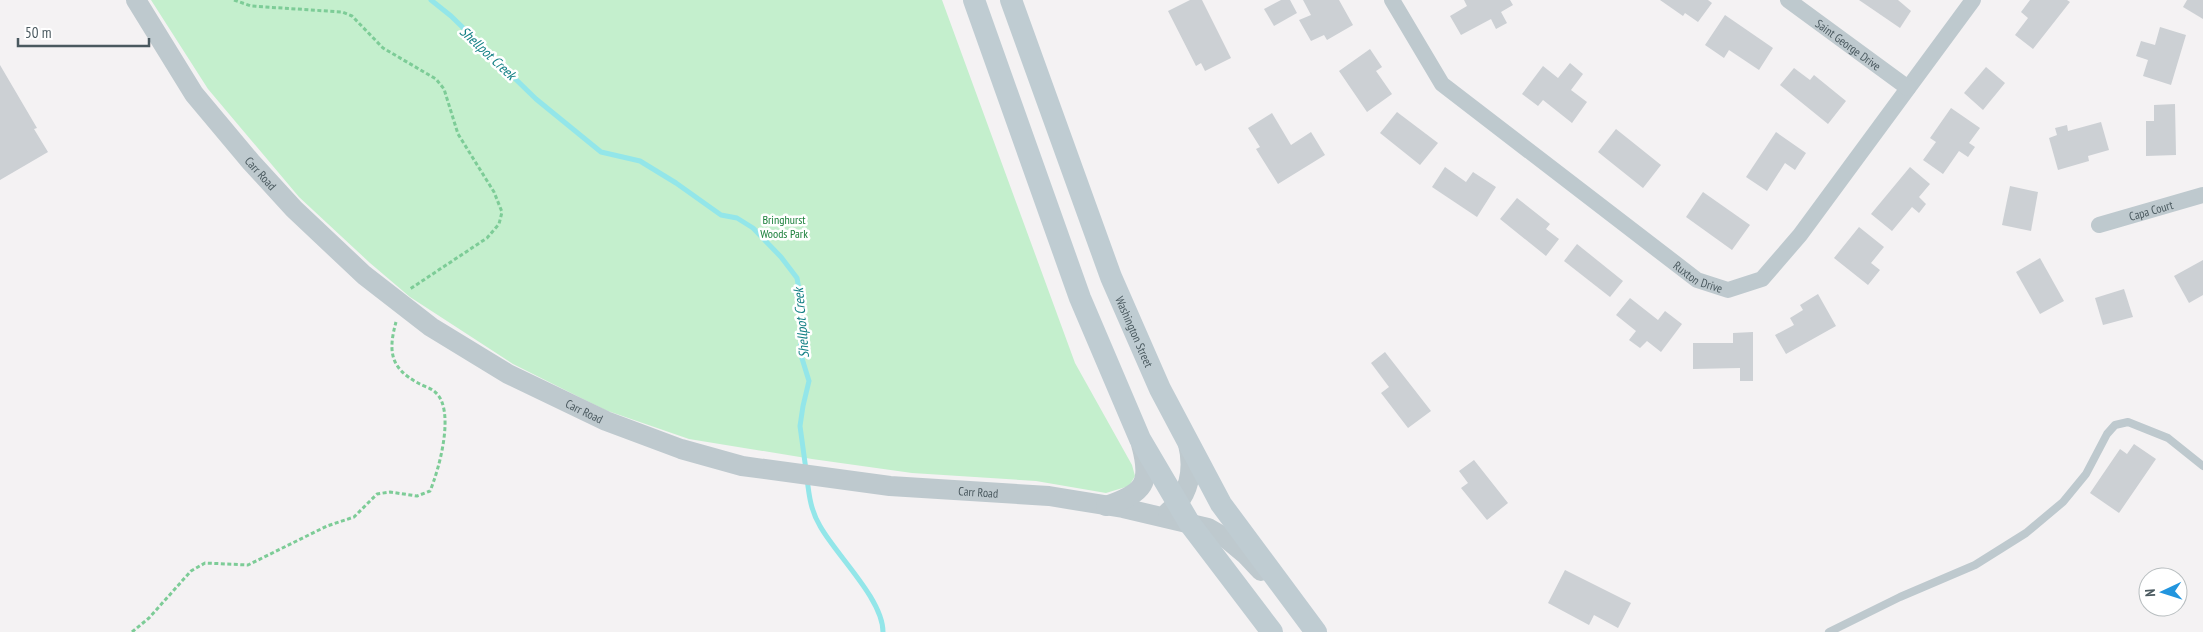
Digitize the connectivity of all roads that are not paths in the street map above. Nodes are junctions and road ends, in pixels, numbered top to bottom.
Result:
1 (136, 0) edge
2 (974, 0) edge
3 (1011, 0) edge
4 (1392, 0) edge
5 (1788, 0) edge
6 (1973, 0) edge
7 (1908, 88) junction
8 (2203, 195) edge
9 (2099, 225) dead end
10 (1140, 439) junction
11 (1187, 439) junction
12 (2203, 466) edge
13 (1178, 504) junction
14 (1106, 506) junction
15 (1157, 516) junction
16 (1190, 524) junction
17 (1312, 628) edge
18 (1272, 632) edge
19 (1829, 632) edge

1 - 14 street, Carr Road
2 - 10 main road
3 - 11 main road, Washington Street
4 - 7 street, Ruxton Drive
5 - 7 street, Saint George Drive
6 - 7 street, Ruxton Drive
8 - 9 street, Capa Court
10 - 13 main road
10 - 14 street
11 - 13 street
11 - 17 main road, Washington Street
12 - 19 lane
13 - 15 street
13 - 16 main road
14 - 15 street, Carr Road
15 - 16 street, Carr Road
16 - 17 street, Carr Road
16 - 18 main road

